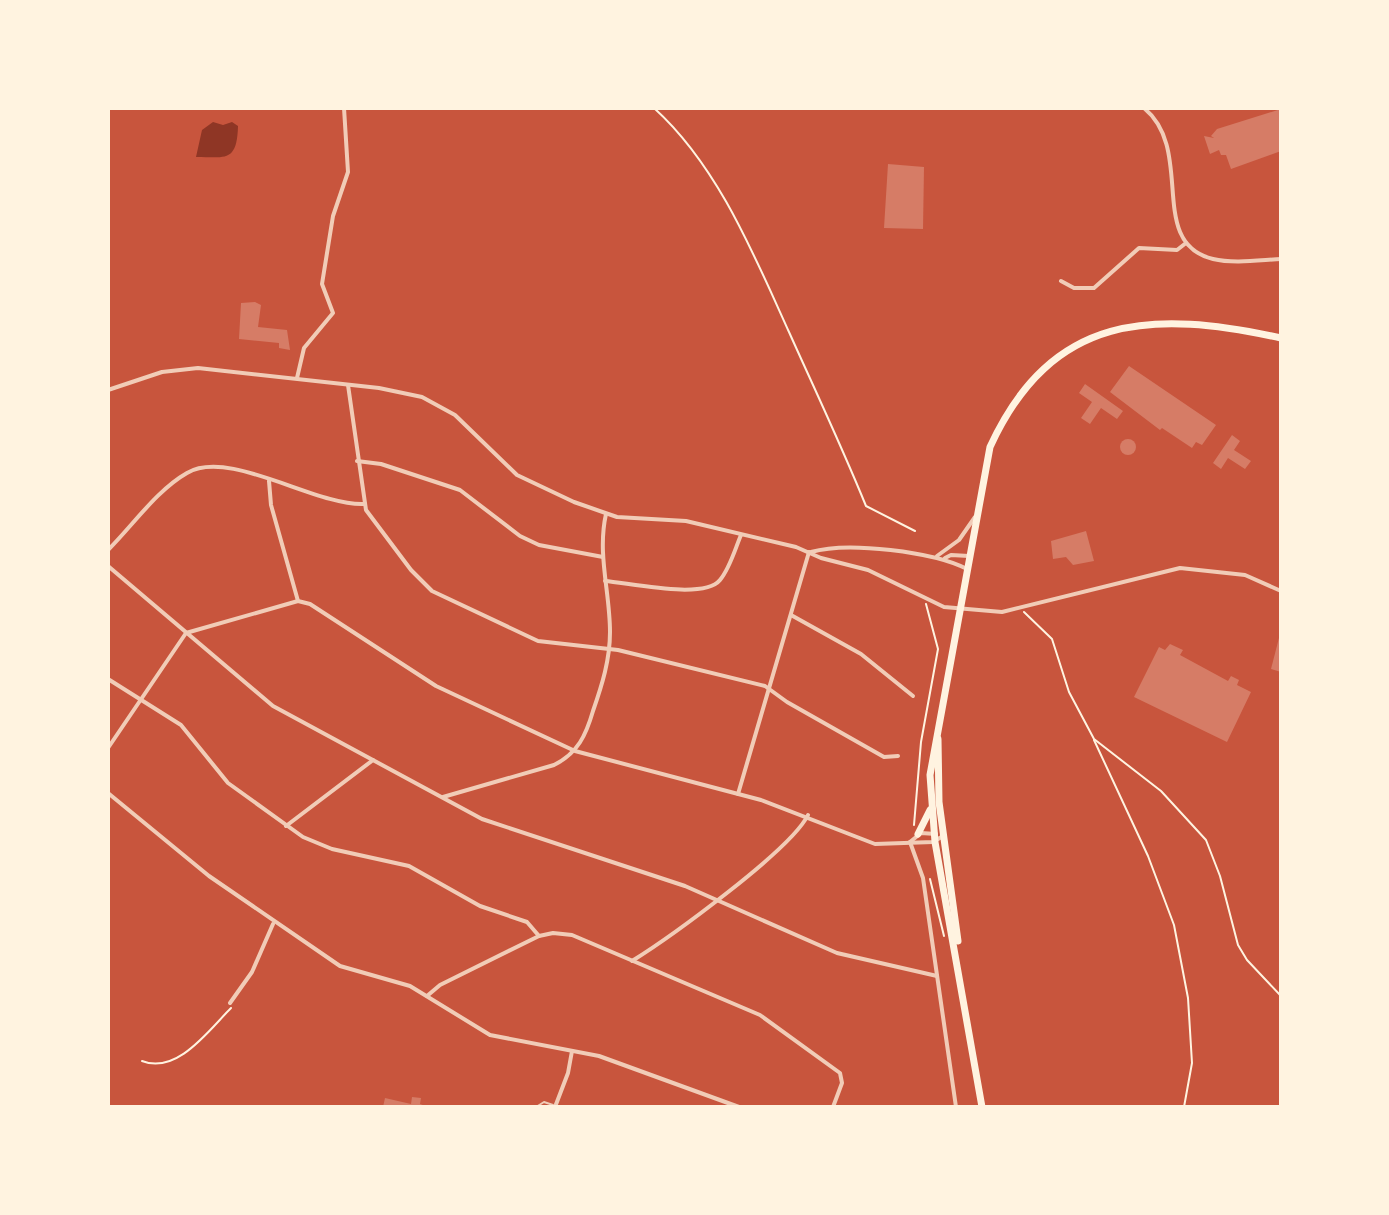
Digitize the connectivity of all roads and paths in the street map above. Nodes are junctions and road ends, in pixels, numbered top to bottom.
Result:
1 (344, 108) edge
2 (654, 108) edge
3 (1144, 108) edge
4 (1186, 243) junction
5 (1281, 259) edge
6 (1061, 281) dead end
7 (1281, 338) edge
8 (297, 378) junction
9 (348, 385) junction
10 (108, 390) edge
11 (357, 461) junction
12 (269, 481) junction
13 (364, 504) junction
14 (606, 514) junction
15 (976, 515) junction
16 (915, 531) dead end
17 (741, 535) junction
18 (108, 550) edge
19 (809, 552) junction
20 (971, 556) junction
21 (603, 557) junction
22 (935, 557) junction
23 (945, 558) junction
24 (108, 566) edge
25 (969, 570) junction
26 (605, 581) junction
27 (1281, 591) edge
28 (927, 599) junction
29 (298, 601) junction
30 (1021, 608) junction
31 (791, 615) junction
32 (186, 633) junction
33 (609, 649) junction
34 (108, 679) edge
35 (769, 689) junction
36 (913, 696) dead end
37 (140, 698) junction
38 (937, 729) junction
39 (1094, 739) junction
40 (108, 748) edge
41 (575, 751) junction
42 (898, 756) dead end
43 (373, 760) junction
44 (108, 793) edge
45 (738, 794) junction
46 (443, 797) junction
47 (931, 808) junction
48 (808, 815) junction
49 (286, 826) junction
50 (917, 833) junction
51 (944, 835) junction
52 (935, 838) junction
53 (910, 842) junction
54 (715, 899) junction
55 (273, 924) junction
56 (539, 936) junction
57 (958, 959) junction
58 (632, 961) junction
59 (937, 976) junction
60 (427, 996) junction
61 (1281, 996) edge
62 (233, 1004) joint
63 (572, 1051) junction
64 (142, 1061) dead end
65 (555, 1106) edge
66 (536, 1107) edge
67 (739, 1107) edge
68 (833, 1107) edge
69 (956, 1107) edge
70 (982, 1107) edge
71 (1184, 1107) edge

1 - 8 street
2 - 16 path
3 - 4 street
4 - 5 street
4 - 6 street
7 - 15 highway
8 - 9 street
8 - 10 street
9 - 11 street
9 - 14 street
11 - 13 street
11 - 21 street
12 - 13 street
12 - 18 street
12 - 29 street
13 - 33 street
14 - 17 street
14 - 21 street
15 - 20 highway
15 - 22 street
17 - 19 street
17 - 26 street
19 - 22 street
19 - 28 street
19 - 31 street
20 - 23 street
20 - 25 highway
21 - 26 street
22 - 23 street
23 - 25 street
24 - 32 street
25 - 38 highway
26 - 33 street
27 - 30 street
28 - 30 street
28 - 50 path
29 - 32 street
29 - 41 street
30 - 39 path
31 - 35 street
31 - 36 street
32 - 37 street
32 - 43 street
33 - 35 street
33 - 41 street
34 - 37 street
35 - 42 street
35 - 45 street
37 - 40 street
37 - 49 street
38 - 47 highway
38 - 51 highway
39 - 61 path
39 - 71 path
41 - 45 street
41 - 46 street
43 - 46 street
43 - 49 street
44 - 55 street
45 - 48 street
46 - 54 street
47 - 50 highway
47 - 52 highway
48 - 53 street
48 - 54 street
49 - 56 street
50 - 52 street
50 - 53 street
51 - 52 street
51 - 57 highway
52 - 53 street
52 - 57 highway
53 - 59 street
54 - 58 street
54 - 59 street
55 - 60 street
55 - 62 street
56 - 58 street
56 - 60 street
57 - 70 highway
58 - 68 street
59 - 69 street
60 - 63 street
62 - 64 path
63 - 65 street
63 - 67 street
65 - 66 lane

